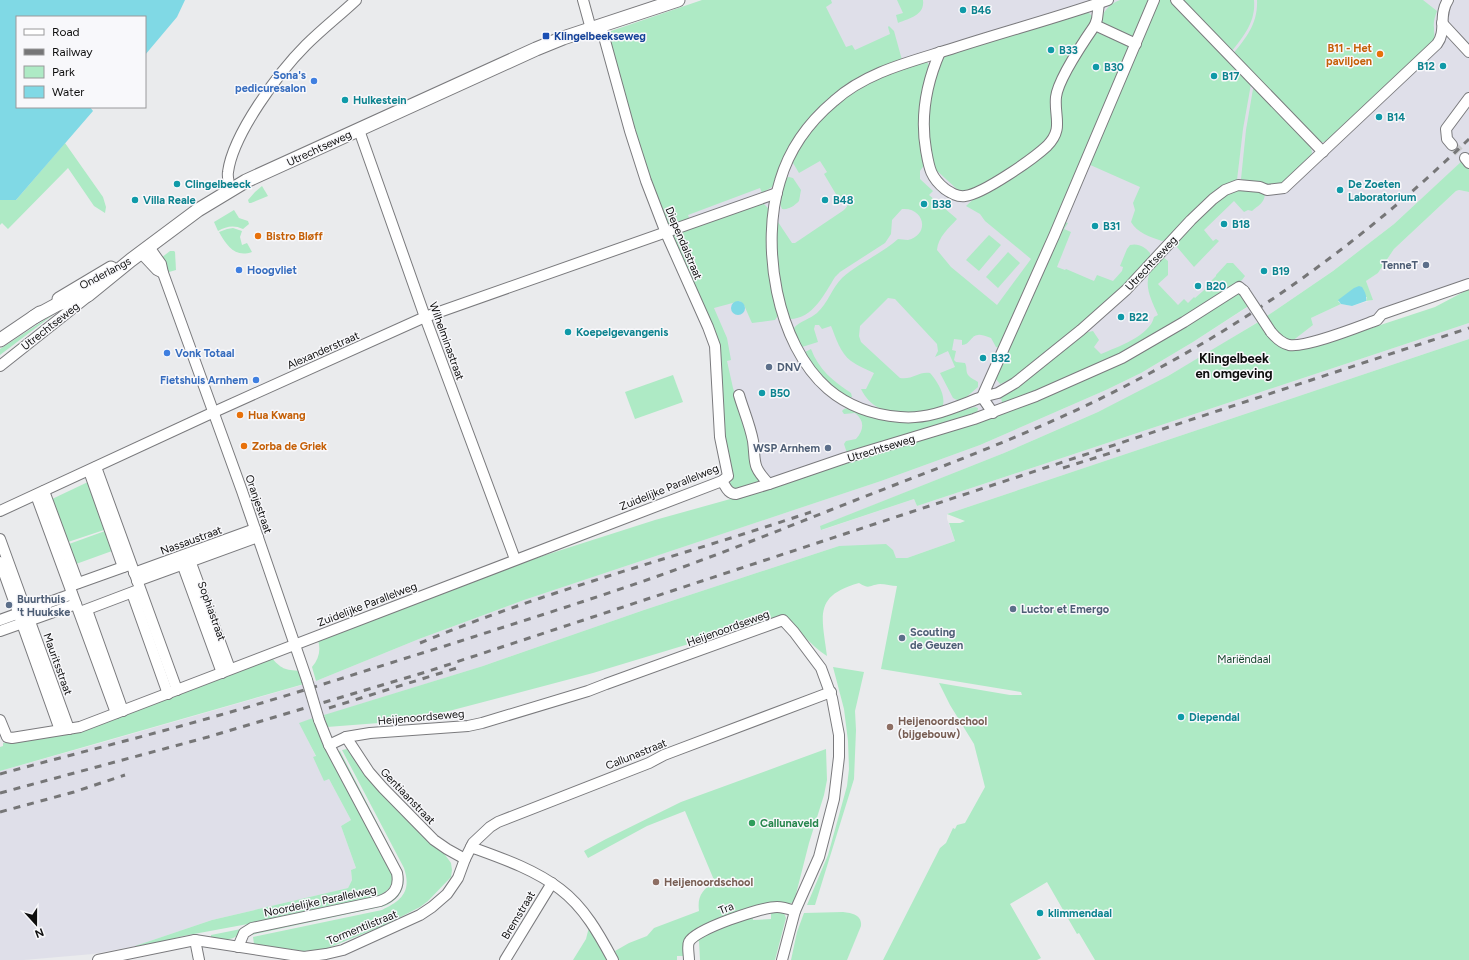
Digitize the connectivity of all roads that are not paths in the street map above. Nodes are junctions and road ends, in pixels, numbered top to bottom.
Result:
1 (356, 0) edge
2 (583, 0) edge
3 (678, 0) edge
4 (1154, 0) edge
5 (1176, 0) edge
6 (1448, 0) edge
7 (1103, 2) edge
8 (1442, 23) junction
9 (1094, 25) junction
10 (596, 27) junction
11 (1136, 44) junction
12 (940, 52) junction
13 (1469, 52) edge
14 (1469, 98) edge
15 (359, 130) junction
16 (1452, 145) tunnel mouth
17 (1323, 152) junction
18 (231, 190) junction
19 (777, 193) junction
20 (666, 233) junction
21 (142, 252) junction
22 (1469, 284) edge
23 (88, 295) junction
24 (34, 317) junction
25 (425, 317) junction
26 (0, 340) edge
27 (0, 366) edge
28 (739, 395) dead end
29 (982, 397) junction
30 (214, 412) junction
31 (993, 413) junction
32 (92, 469) junction
33 (725, 476) junction
34 (769, 484) junction
35 (40, 493) junction
36 (0, 511) edge
37 (256, 533) junction
38 (0, 539) edge
39 (185, 559) junction
40 (515, 559) junction
41 (0, 562) edge
42 (133, 578) junction
43 (77, 598) junction
44 (24, 617) junction
45 (0, 620) edge
46 (0, 631) edge
47 (296, 644) junction
48 (226, 671) junction
49 (173, 692) junction
50 (831, 692) junction
51 (119, 712) junction
52 (0, 720) edge
53 (64, 730) junction
54 (346, 737) junction
55 (329, 745) junction
56 (471, 847) junction
57 (465, 859) junction
58 (552, 884) junction
59 (795, 911) junction
60 (195, 940) junction
61 (238, 947) junction
62 (103, 960) edge
63 (199, 960) edge
64 (505, 960) edge
65 (613, 960) edge
66 (689, 960) edge
67 (782, 960) edge

1 - 18 street
2 - 10 street
3 - 10 main road, Utrechtseweg
4 - 11 street
5 - 17 street
6 - 8 street, Utrechtseweg
7 - 9 street, Utrechtseweg
7 - 12 street, Utrechtseweg
8 - 13 street
8 - 17 street, Utrechtseweg
9 - 11 street
9 - 12 street, Utrechtseweg
10 - 15 main road, Utrechtseweg
10 - 20 street, Diependalstraat
11 - 29 street
12 - 19 street, Utrechtseweg
14 - 16 street
15 - 18 main road, Utrechtseweg
15 - 25 street, Wilhelminastraat
17 - 29 street, Utrechtseweg
18 - 21 main road, Utrechtseweg
19 - 20 street, Alexanderstraat
19 - 29 street, Utrechtseweg
20 - 25 street, Alexanderstraat
20 - 33 street, Diependalstraat
21 - 23 main road, Utrechtseweg
21 - 24 main road, Onderlangs
21 - 30 street, Oranjestraat
22 - 31 street, Utrechtseweg, bridge
23 - 24 main road, Onderlangs
23 - 27 street, Utrechtseweg
24 - 26 main road, Onderlangs
25 - 30 street, Alexanderstraat
25 - 40 street, Wilhelminastraat
28 - 34 street
29 - 31 street
30 - 32 street, Alexanderstraat
30 - 37 street, Oranjestraat
31 - 34 street, Utrechtseweg
32 - 35 street, Alexanderstraat
32 - 42 street
33 - 34 street, Utrechtseweg
33 - 40 street, Zuidelijke Parallelweg
35 - 36 street, Alexanderstraat
35 - 43 street
37 - 39 street, Nassaustraat
37 - 47 street, Oranjestraat
38 - 44 street, Mauritsstraat
39 - 42 street, Nassaustraat
39 - 48 street, Sophiastraat
40 - 47 street, Zuidelijke Parallelweg
41 - 44 street, Mauritsstraat
42 - 43 street, Nassaustraat
42 - 43 street, Nassaustraat
42 - 49 street
43 - 44 street, Nassaustraat
43 - 51 street
44 - 45 street, Nassaustraat
44 - 46 street, Nassaustraat
44 - 53 street, Mauritsstraat
47 - 48 street, Zuidelijke Parallelweg
47 - 55 street, Oranjestraat, bridge
48 - 49 street, Zuidelijke Parallelweg
49 - 51 street, Zuidelijke Parallelweg
50 - 54 street, Heijenoordseweg
50 - 56 street, Callunastraat
50 - 59 street, Heijenoordseweg
51 - 53 street, Zuidelijke Parallelweg
52 - 53 street, Zuidelijke Parallelweg
54 - 55 street, Heijenoordseweg
54 - 57 street, Gentiaanstraat
55 - 61 street, Noordelijke Parallelweg
56 - 57 street, Callunastraat
56 - 58 street
57 - 61 street, Tormentilstraat
58 - 64 street, Bremstraat
58 - 65 street
59 - 66 street, Tra
59 - 67 street, Heijenoordseweg
60 - 61 street
60 - 62 street
60 - 63 street

